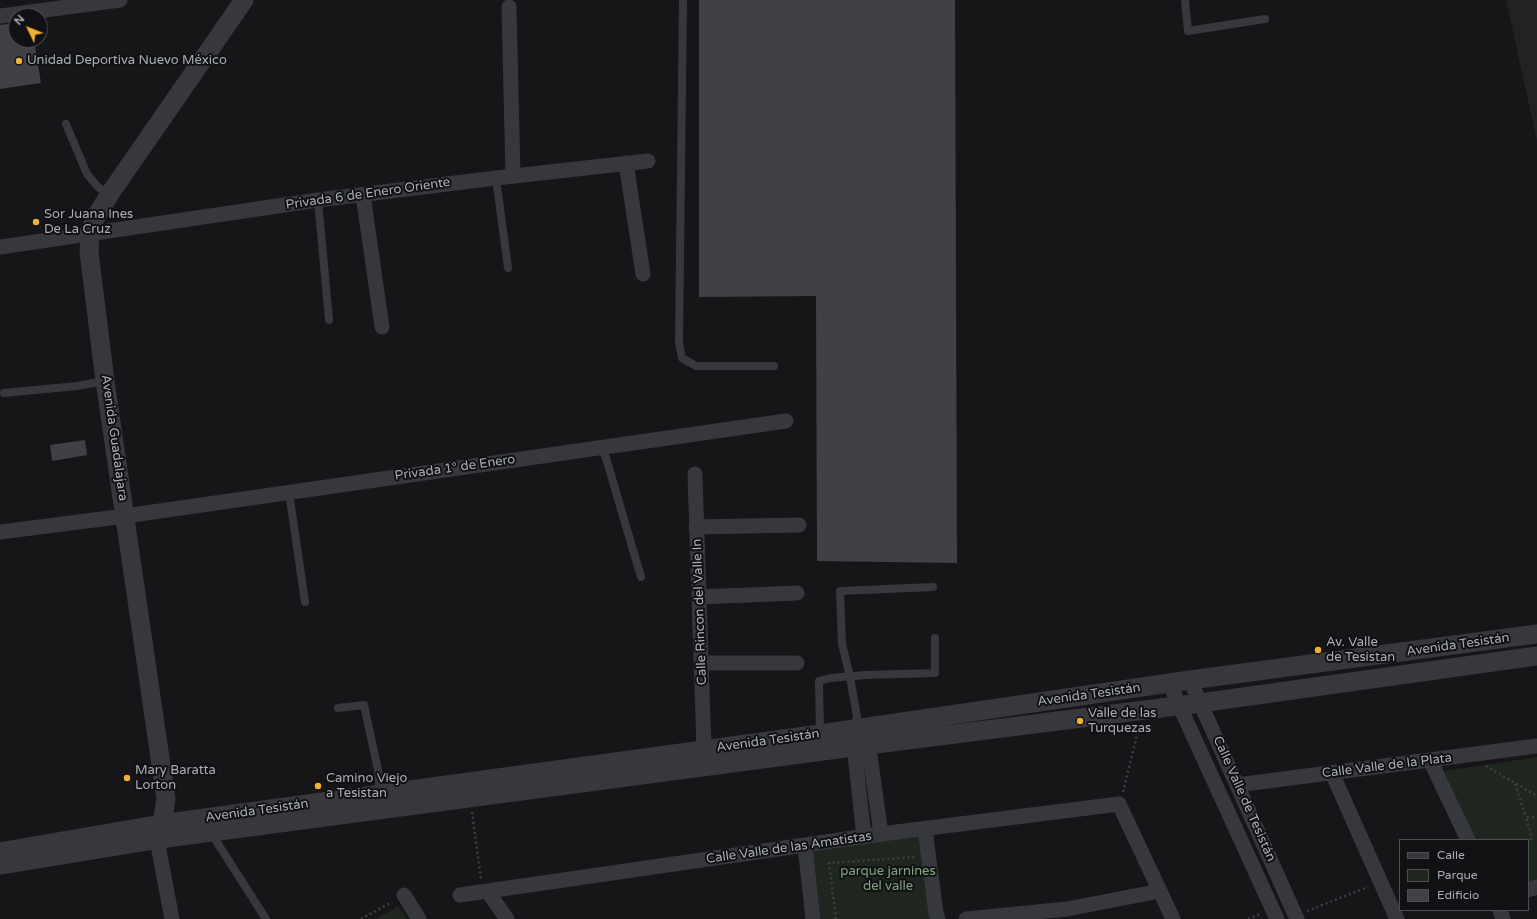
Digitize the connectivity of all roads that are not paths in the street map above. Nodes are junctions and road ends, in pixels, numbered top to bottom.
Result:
1 (120, 0) edge
2 (244, 0) edge
3 (683, 0) edge
4 (1185, 0) edge
5 (509, 7) dead end
6 (0, 16) edge
7 (1265, 19) dead end
8 (66, 124) dead end
9 (648, 161) dead end
10 (626, 163) junction
11 (513, 176) junction
12 (496, 178) junction
13 (109, 195) junction
14 (363, 195) junction
15 (318, 200) junction
16 (90, 234) junction
17 (0, 247) edge
18 (508, 268) dead end
19 (643, 274) dead end
20 (329, 320) dead end
21 (382, 327) dead end
22 (774, 366) dead end
23 (105, 381) junction
24 (4, 393) dead end
25 (786, 421) dead end
26 (601, 447) junction
27 (695, 474) dead end
28 (289, 492) junction
29 (125, 516) junction
30 (696, 526) junction
31 (799, 526) dead end
32 (0, 532) edge
33 (641, 577) dead end
34 (933, 587) dead end
35 (797, 593) dead end
36 (699, 597) junction
37 (305, 602) dead end
38 (1537, 634) edge
39 (935, 638) dead end
40 (1537, 656) edge
41 (702, 663) junction
42 (797, 663) dead end
43 (850, 677) junction
44 (1190, 680) junction
45 (1168, 683) junction
46 (1200, 703) junction
47 (1179, 706) junction
48 (338, 708) dead end
49 (860, 733) junction
50 (820, 734) junction
51 (1537, 746) edge
52 (704, 750) junction
53 (1430, 760) junction
54 (1332, 773) junction
55 (1237, 785) junction
56 (380, 794) junction
57 (925, 829) junction
58 (160, 832) junction
59 (211, 833) junction
60 (881, 834) junction
61 (864, 837) junction
62 (1468, 839) edge
63 (805, 846) junction
64 (0, 852) edge
65 (0, 865) edge
66 (1160, 891) junction
67 (488, 892) junction
68 (404, 895) road end
69 (460, 895) dead end
70 (1069, 914) edge
71 (1296, 917) edge
72 (172, 919) edge
73 (266, 919) edge
74 (419, 919) edge
75 (507, 919) edge
76 (813, 919) edge
77 (938, 919) edge
78 (966, 919) edge
79 (1173, 919) edge
80 (1276, 919) edge
81 (1397, 919) edge

1 - 6 street
2 - 13 street, Avenida Guadalajara
3 - 22 lane
4 - 7 lane
5 - 11 street
8 - 13 lane
9 - 10 street, Privada 6 de Enero Oriente
10 - 11 street, Privada 6 de Enero Oriente
10 - 19 street
11 - 12 street, Privada 6 de Enero Oriente
12 - 14 street, Privada 6 de Enero Oriente
12 - 18 lane
13 - 16 street, Avenida Guadalajara
14 - 15 street, Privada 6 de Enero Oriente
14 - 21 street
15 - 16 street, Privada 6 de Enero Oriente
15 - 20 lane
16 - 17 street, Privada 6 de Enero Oriente
16 - 23 street, Avenida Guadalajara
23 - 24 lane
23 - 29 street, Avenida Guadalajara
25 - 26 street, Privada 1° de Enero
26 - 28 street, Privada 1° de Enero
26 - 33 lane
27 - 30 street, Calle Rincon del Valle In
28 - 29 street, Privada 1° de Enero
28 - 37 lane
29 - 32 street, Privada 1° de Enero
29 - 58 street, Avenida Guadalajara
30 - 31 street
30 - 36 street, Calle Rincon del Valle In
34 - 43 lane
35 - 36 street
36 - 41 street, Calle Rincon del Valle In
38 - 44 street, Avenida Tesistán
39 - 43 lane
40 - 46 street, Avenida Tesistán
41 - 42 street
41 - 52 street, Calle Rincon del Valle In
43 - 49 lane
43 - 50 lane
44 - 45 street, Avenida Tesistán
44 - 46 street, Calle Valle de Tesistán
45 - 47 street, Calle Valle de Tesistán
45 - 49 street, Avenida Tesistán
46 - 47 street, Avenida Tesistán
46 - 55 street, Calle Valle de Tesistán
47 - 49 street, Avenida Tesistán
47 - 80 street, Calle Valle de Tesistán
48 - 56 lane
49 - 50 street, Avenida Tesistán
49 - 59 street, Avenida Tesistán
49 - 60 street
49 - 61 street
50 - 52 street, Avenida Tesistán
51 - 53 street, Calle Valle de la Plata
52 - 56 street, Avenida Tesistán
53 - 54 street, Calle Valle de la Plata
53 - 62 street
54 - 55 street, Calle Valle de la Plata
54 - 81 street
55 - 71 street, Calle Valle de Tesistán
56 - 58 street, Avenida Tesistán
57 - 60 street, Calle Valle de las Amatistas
57 - 66 street, Calle Valle de las Amatistas
57 - 77 street
58 - 59 street, Avenida Tesistán
58 - 64 street, Avenida Tesistán
58 - 65 street, Avenida Tesistán
58 - 72 street, Avenida Guadalajara
59 - 73 lane
60 - 61 street, Calle Valle de las Amatistas
61 - 63 street, Calle Valle de las Amatistas
63 - 67 street, Calle Valle de las Amatistas
63 - 76 street
66 - 70 street
66 - 79 street
67 - 69 street, Calle Valle de las Amatistas
67 - 75 street
68 - 74 street
70 - 78 street

